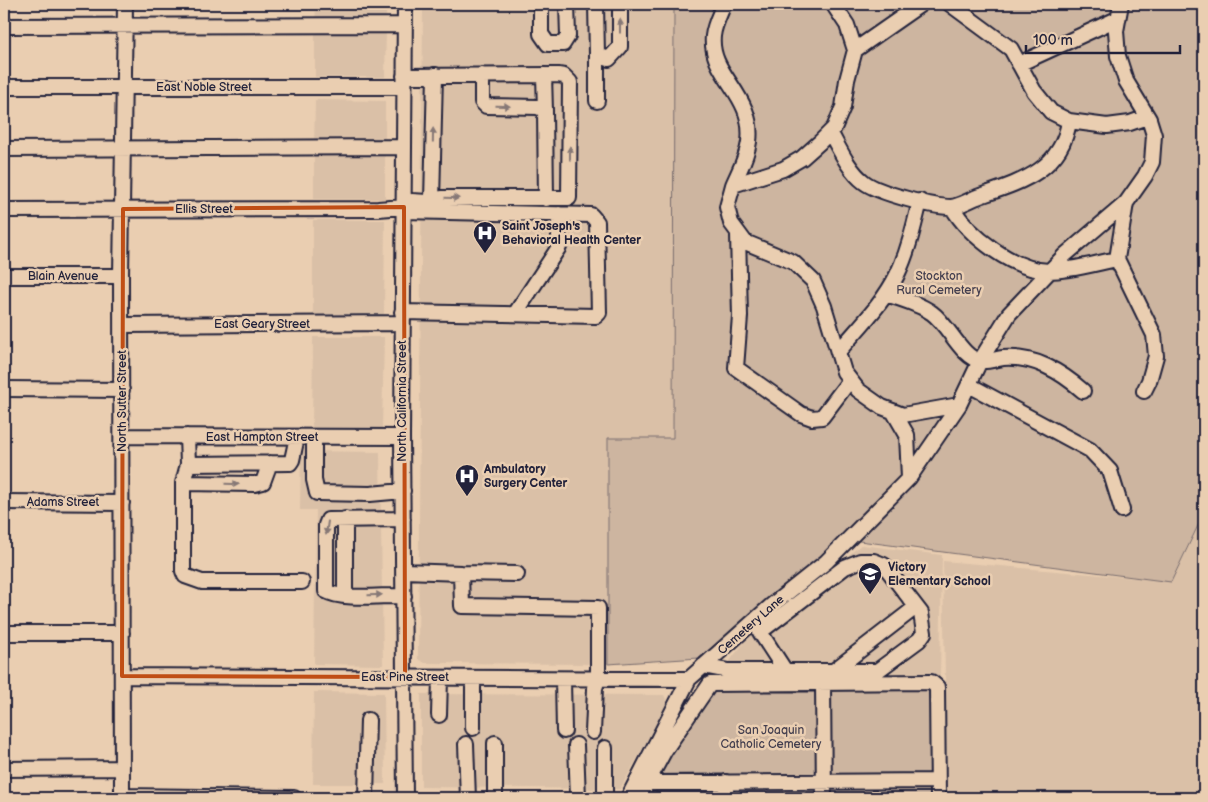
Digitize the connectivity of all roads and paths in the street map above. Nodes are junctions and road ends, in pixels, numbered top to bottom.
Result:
1 (125, 4) edge
2 (405, 4) edge
3 (541, 4) edge
4 (566, 4) edge
5 (596, 4) edge
6 (620, 4) edge
7 (724, 4) edge
8 (833, 4) edge
9 (921, 4) edge
10 (950, 4) edge
11 (1121, 4) edge
12 (1117, 20) junction
13 (405, 25) junction
14 (4, 26) edge
15 (124, 26) junction
16 (855, 50) junction
17 (597, 55) junction
18 (1019, 64) junction
19 (482, 75) junction
20 (544, 75) junction
21 (435, 76) junction
22 (404, 81) junction
23 (4, 87) edge
24 (124, 87) junction
25 (597, 101) dead end
26 (544, 111) junction
27 (1148, 117) junction
28 (1069, 121) junction
29 (830, 132) junction
30 (404, 147) junction
31 (124, 148) junction
32 (4, 149) edge
33 (733, 185) junction
34 (546, 199) junction
35 (432, 201) junction
36 (920, 202) junction
37 (1126, 203) junction
38 (404, 206) junction
39 (952, 207) junction
40 (123, 209) junction
41 (4, 210) edge
42 (559, 214) junction
43 (738, 234) junction
44 (1118, 259) junction
45 (1049, 271) junction
46 (4, 276) edge
47 (121, 276) junction
48 (886, 294) junction
49 (515, 314) junction
50 (402, 318) junction
51 (123, 325) junction
52 (838, 352) junction
53 (980, 362) junction
54 (850, 380) junction
55 (969, 385) junction
56 (4, 389) edge
57 (122, 390) junction
58 (1083, 390) dead end
59 (1144, 392) dead end
60 (959, 405) junction
61 (894, 411) junction
62 (122, 436) junction
63 (187, 436) junction
64 (296, 437) junction
65 (314, 437) junction
66 (402, 437) junction
67 (270, 463) junction
68 (188, 464) junction
69 (909, 478) junction
70 (183, 483) junction
71 (403, 491) junction
72 (4, 502) edge
73 (122, 503) junction
74 (1122, 510) dead end
75 (403, 519) junction
76 (404, 571) junction
77 (461, 573) junction
78 (517, 574) dead end
79 (302, 582) dead end
80 (404, 596) junction
81 (916, 606) junction
82 (4, 633) edge
83 (122, 633) junction
84 (703, 666) junction
85 (786, 672) junction
86 (832, 672) junction
87 (122, 676) junction
88 (405, 677) junction
89 (440, 678) junction
90 (473, 678) junction
91 (563, 679) junction
92 (598, 679) junction
93 (689, 679) junction
94 (823, 684) junction
95 (439, 715) dead end
96 (368, 720) dead end
97 (473, 728) dead end
98 (564, 730) dead end
99 (593, 732) dead end
100 (495, 743) dead end
101 (466, 744) dead end
102 (576, 744) dead end
103 (605, 748) dead end
104 (122, 768) junction
105 (4, 769) edge
106 (824, 781) junction
107 (938, 781) junction
108 (726, 782) junction
109 (646, 783) junction
110 (122, 797) edge
111 (294, 798) edge
112 (366, 798) edge
113 (405, 798) edge
114 (468, 798) edge
115 (495, 798) edge
116 (578, 798) edge
117 (604, 798) edge
118 (628, 798) edge
119 (639, 798) edge
120 (726, 798) edge
121 (824, 798) edge
122 (938, 798) edge

1 - 15 street, North Sutter Street
2 - 13 street, North California Street
3 - 4 street
5 - 17 street
17 -> 6 street
7 - 33 street
8 - 16 street
9 - 16 street
10 - 18 street
11 - 12 street
12 - 18 street
12 - 27 street
13 - 15 street
13 - 22 street, North California Street
14 - 15 street
15 - 24 street, North Sutter Street
16 - 29 street
17 - 25 street
18 - 28 street
19 - 20 street, East Noble Street
19 - 21 street, East Noble Street
19 -> 26 street
20 - 26 street
34 -> 20 street, East Noble Street
21 - 22 street, East Noble Street
35 -> 21 street
22 - 24 street, East Noble Street
22 - 30 street, North California Street
23 - 24 street, East Noble Street
24 - 31 street, North Sutter Street
26 - 34 street
27 - 28 street
27 - 37 street
28 - 39 street
29 - 33 street
29 - 36 street
30 - 31 street
30 - 38 street, North California Street
31 - 32 street
31 - 40 street, North Sutter Street
33 - 43 street
35 -> 34 street
35 - 38 street
36 - 39 street
36 - 48 street
37 - 44 street
37 - 45 street
38 - 40 street, Ellis Street
38 - 42 street
38 - 50 street, North California Street
39 - 45 street
40 - 41 street, Ellis Street
40 - 47 street, North Sutter Street
42 - 49 street
42 - 49 street, East Geary Street
43 - 52 street
43 - 54 street
44 - 45 street
44 - 59 street
45 - 53 street
46 - 47 street, Blain Avenue
47 - 51 street, North Sutter Street
48 - 52 street
48 - 53 street
49 - 50 street, East Geary Street
50 - 51 street, East Geary Street
50 - 66 street, North California Street
51 - 57 street, North Sutter Street
52 - 54 street
53 - 55 street
53 - 58 street
54 - 61 street
55 - 60 street
55 - 74 street
56 - 57 street
57 - 62 street, North Sutter Street
60 - 61 street
60 - 69 street, Cemetery Lane
61 - 69 street
62 - 63 street, East Hampton Street
62 - 73 street, North Sutter Street
63 - 64 street, East Hampton Street
63 - 68 street
64 - 65 street, East Hampton Street
64 - 67 street
65 - 66 street, East Hampton Street
65 - 71 street
66 - 71 street, North California Street
67 - 68 street
70 -> 67 street
68 - 70 street
69 - 84 street, Cemetery Lane
70 - 79 street
71 - 75 street, North California Street
72 - 73 street, Adams Street
73 - 83 street, North Sutter Street
75 - 76 street, North California Street
75 -> 80 street
76 - 77 street
76 - 80 street, North California Street
77 - 78 street
77 - 92 street
80 - 88 street, North California Street
81 - 85 street
81 - 86 street
81 - 86 street
82 - 83 street
83 - 87 street, North Sutter Street
84 - 85 street
84 - 93 street, Cemetery Lane
85 - 86 street
87 - 88 street, East Pine Street
87 - 104 street, North Sutter Street
88 - 89 street, East Pine Street
88 - 113 street, North California Street
89 - 90 street, East Pine Street
89 - 95 street
90 - 91 street, East Pine Street
90 - 97 street
91 - 92 street, East Pine Street
91 - 98 street
92 - 93 street, East Pine Street
92 - 99 street
93 - 118 street, Cemetery Lane
94 - 106 street
94 - 107 street
94 - 109 street
96 - 112 street
100 - 115 street
101 - 114 street
102 - 116 street
103 - 117 street
104 - 105 street
104 - 110 street, North Sutter Street
106 - 107 street
106 - 108 street
106 - 121 street
107 - 122 street
108 - 109 street
108 - 120 street
109 - 119 street
110 - 111 street

